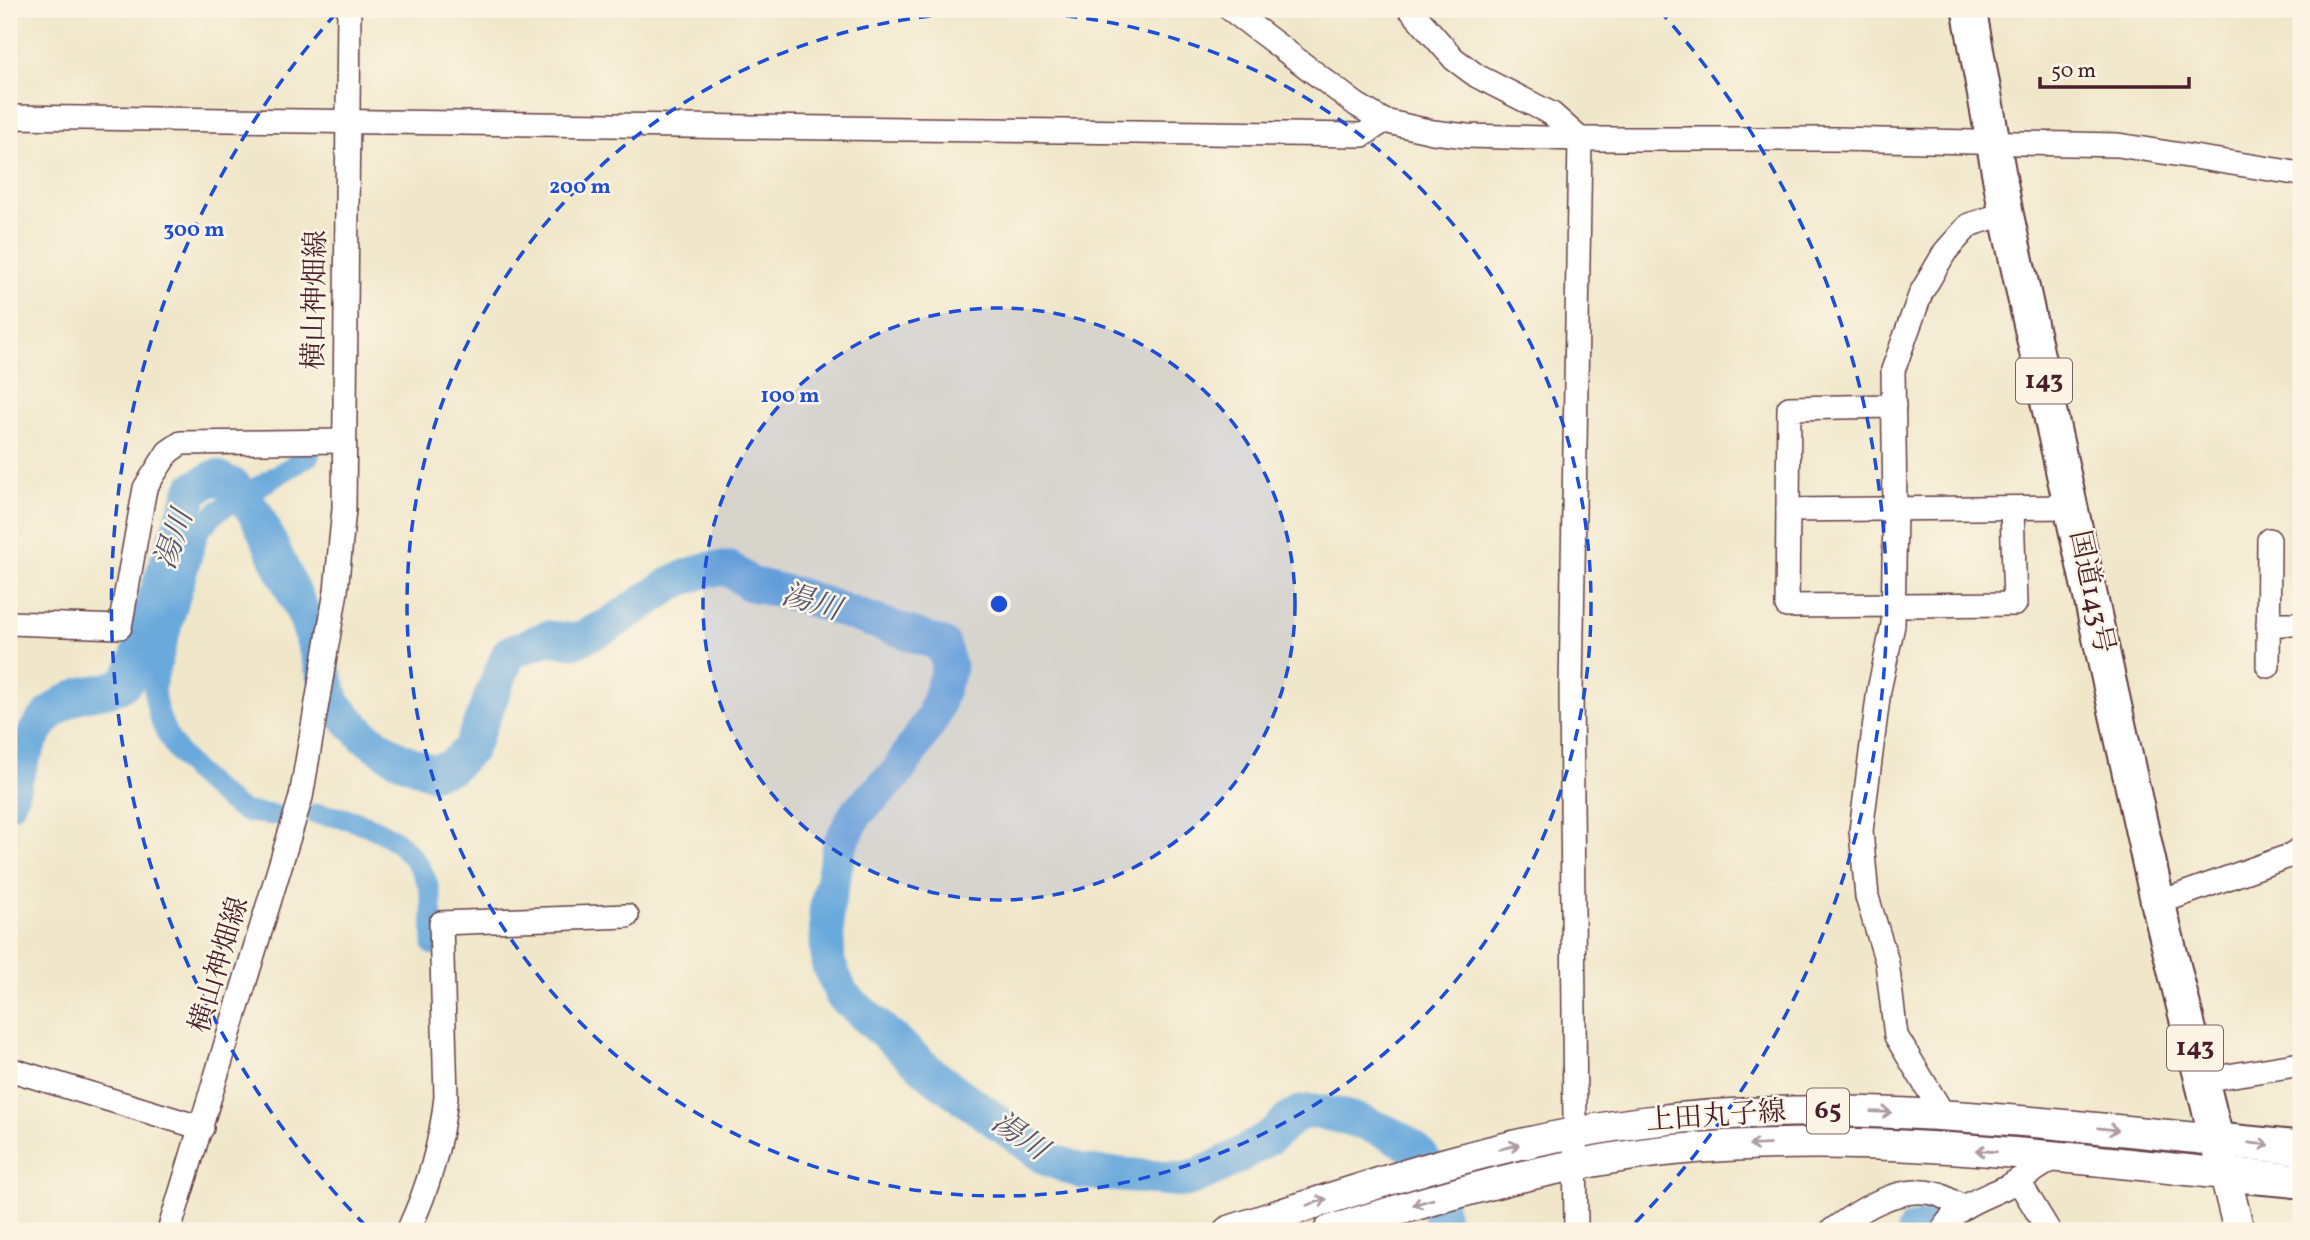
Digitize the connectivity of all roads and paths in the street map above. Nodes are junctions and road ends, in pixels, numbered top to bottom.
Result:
1 (349, 9) edge
2 (1230, 9) edge
3 (1410, 9) edge
4 (1969, 9) edge
5 (9, 117) edge
6 (1384, 121) junction
7 (348, 123) junction
8 (1580, 139) junction
9 (1991, 141) junction
10 (2301, 174) edge
11 (2006, 213) junction
12 (1894, 406) junction
13 (343, 441) junction
14 (2073, 507) junction
15 (1895, 508) junction
16 (2012, 508) junction
17 (1788, 510) junction
18 (2269, 540) dead end
19 (1893, 607) junction
20 (9, 623) edge
21 (2268, 624) junction
22 (2301, 625) edge
23 (2268, 666) dead end
24 (2301, 849) edge
25 (2158, 903) junction
26 (627, 916) dead end
27 (2301, 1064) edge
28 (9, 1069) edge
29 (2203, 1080) junction
30 (1943, 1114) junction
31 (202, 1128) junction
32 (1575, 1133) junction
33 (2217, 1140) junction
34 (2301, 1148) edge
35 (2056, 1157) junction
36 (1575, 1166) junction
37 (2225, 1174) junction
38 (2018, 1180) junction
39 (2301, 1181) edge
40 (1951, 1219) edge
41 (169, 1231) edge
42 (408, 1231) edge
43 (1229, 1231) edge
44 (1329, 1231) edge
45 (1576, 1231) edge
46 (1831, 1231) edge
47 (2049, 1231) edge
48 (2239, 1231) edge

1 - 7 street, 横山神畑線
2 - 6 street
3 - 8 street
4 - 9 highway, 国道143号 / 143
5 - 7 street
6 - 7 street
6 - 8 street
7 - 13 street, 横山神畑線
8 - 9 street
8 - 32 street
9 - 10 street
9 - 11 highway, 国道143号 / 143
11 - 12 street
11 - 14 highway, 国道143号 / 143
12 - 15 street
12 - 17 street
13 - 20 street
13 - 31 street, 横山神畑線
14 - 16 street
14 - 25 highway, 国道143号 / 143
15 - 16 street
15 - 17 street
15 - 19 street
16 - 19 street
17 - 19 street
18 - 21 street
19 - 30 street
21 - 22 street
21 - 23 street
24 - 25 street
25 - 29 highway, 国道143号 / 143
26 - 42 street
27 - 29 street
28 - 31 street
29 - 33 highway, 国道143号 / 143
32 -> 30 main road, 上田丸子線 / 65
30 -> 33 main road, 上田丸子線 / 65
31 - 41 street, 横山神畑線
32 - 36 street
43 -> 32 main road, 上田丸子線 / 65
33 -> 34 highway
33 - 37 highway, 国道143号 / 143
35 -> 36 main road, 上田丸子線 / 65
35 - 37 main road, 上田丸子線 / 65
35 - 38 street
36 -> 44 main road, 上田丸子線 / 65
36 - 45 street
37 - 39 highway
37 - 48 main road
38 - 40 street
38 - 47 street
40 - 46 street

